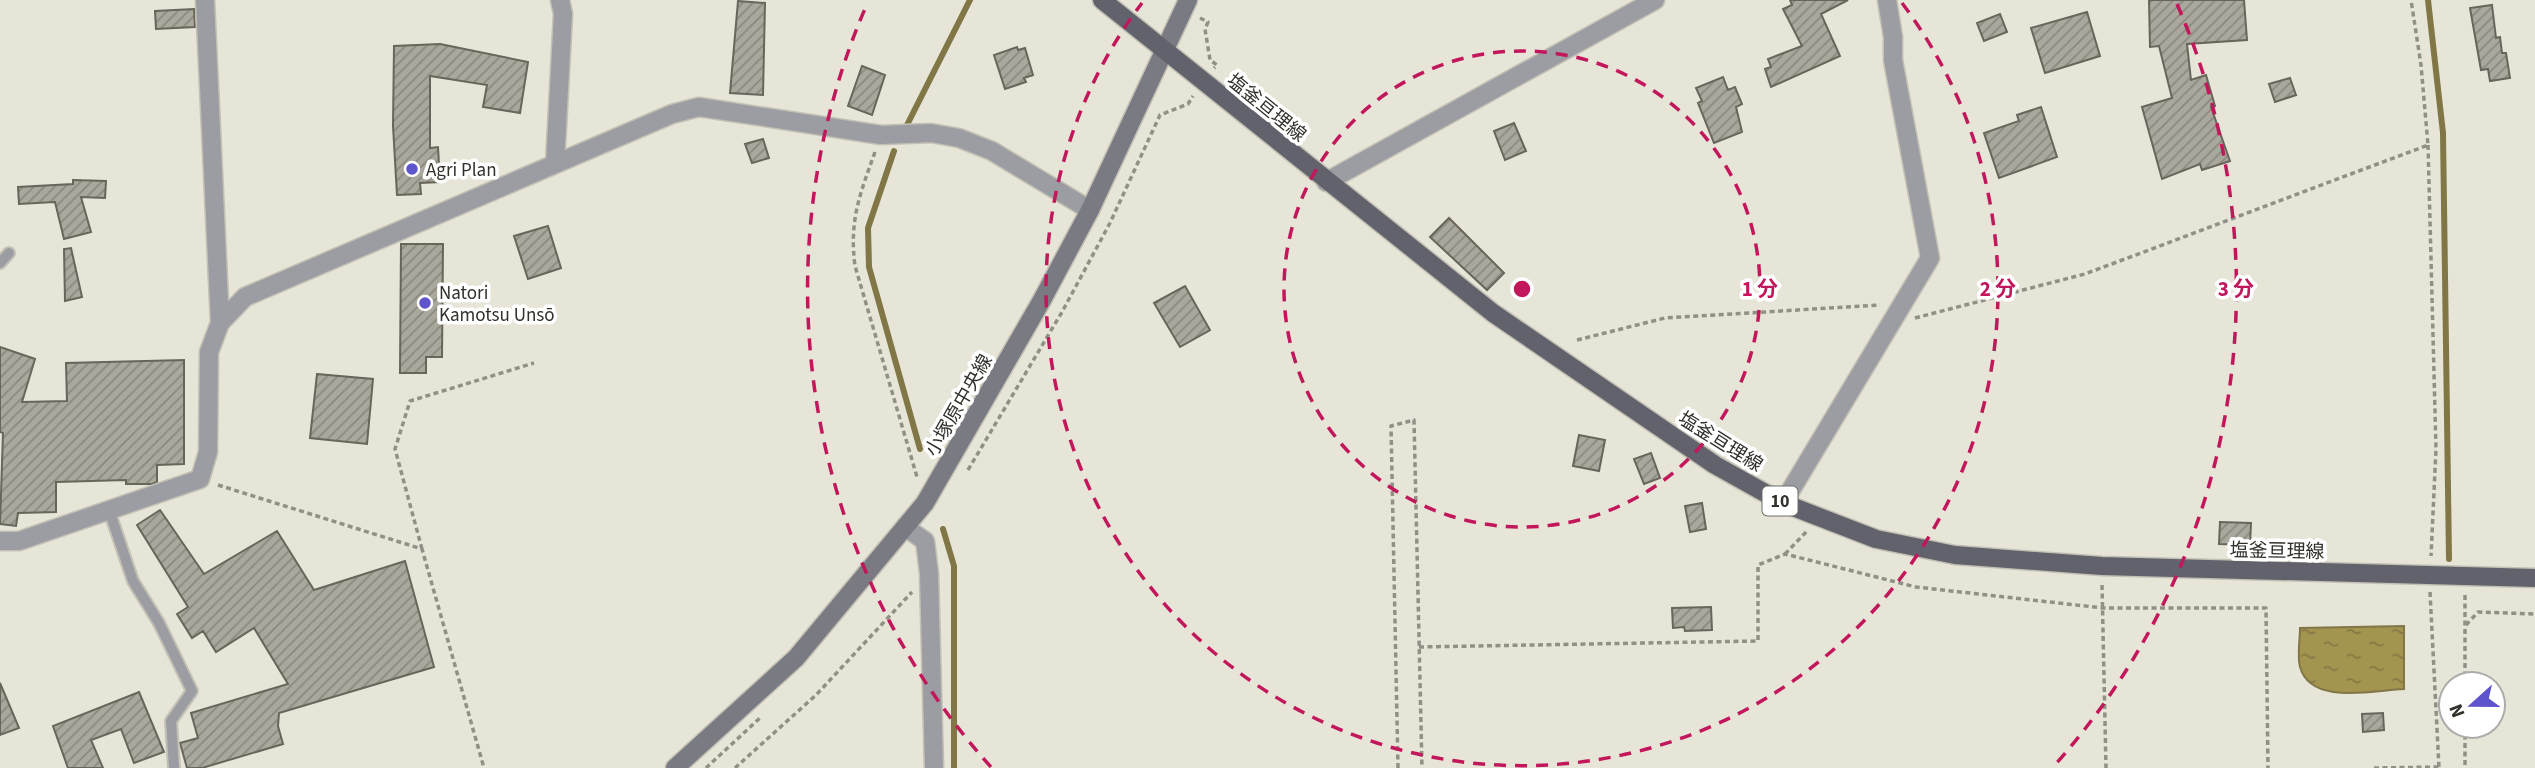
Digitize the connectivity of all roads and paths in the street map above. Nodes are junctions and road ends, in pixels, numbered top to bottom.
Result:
1 (205, 0) edge
2 (560, 0) edge
3 (1102, 0) edge
4 (1188, 0) edge
5 (1655, 0) edge
6 (1887, 0) edge
7 (2411, 0) edge
8 (1200, 18) dead end
9 (1164, 51) junction
10 (1217, 65) dead end
11 (1195, 95) dead end
12 (1162, 103) dead end
13 (881, 135) junction
14 (2428, 145) junction
15 (555, 164) junction
16 (1326, 182) junction
17 (1090, 210) junction
18 (9, 253) dead end
19 (0, 262) edge
20 (1903, 302) junction
21 (220, 323) junction
22 (1890, 325) junction
23 (1577, 340) dead end
24 (534, 363) dead end
25 (200, 479) junction
26 (925, 503) junction
27 (1783, 503) junction
28 (109, 510) junction
29 (1819, 517) junction
30 (905, 527) junction
31 (0, 541) edge
32 (422, 548) junction
33 (1785, 554) junction
34 (2102, 566) junction
35 (929, 573) junction
36 (2430, 575) junction
37 (2465, 576) junction
38 (2535, 578) edge
39 (2103, 608) junction
40 (2535, 614) edge
41 (2465, 626) junction
42 (1419, 647) junction
43 (2465, 670) edge
44 (2465, 740) edge
45 (2439, 767) edge
46 (174, 768) edge
47 (484, 768) edge
48 (675, 768) edge
49 (735, 768) edge
50 (934, 768) edge
51 (1398, 768) edge
52 (1422, 768) edge
53 (2106, 768) edge
54 (2268, 768) edge
55 (2374, 768) edge
56 (2465, 768) edge

1 - 21 street
2 - 15 street
3 - 9 main road, 塩釜亘理線 / 10
4 - 9 street, 小塚原中央線
5 - 16 street
6 - 20 street
7 - 14 path
8 - 10 path
9 - 16 main road, 塩釜亘理線 / 10
9 - 17 street, 小塚原中央線
11 - 12 path
13 - 15 street
13 - 17 street
13 - 26 path
14 - 22 path
14 - 36 path
15 - 21 street
16 - 27 main road, 塩釜亘理線 / 10
17 - 26 street, 小塚原中央線
18 - 19 lane
20 - 22 street
20 - 23 path
21 - 25 street
22 - 27 street
24 - 32 path
25 - 28 street
25 - 32 path
26 - 30 street, 小塚原中央線
27 - 29 main road, 塩釜亘理線 / 10
28 - 31 street
28 - 46 lane
29 - 33 path
29 - 34 main road, 塩釜亘理線 / 10
30 - 35 street
30 - 48 street, 小塚原中央線
32 - 47 path
33 - 39 path
33 - 42 path
34 - 36 main road, 塩釜亘理線 / 10
34 - 39 path
35 - 49 path
35 - 50 street
36 - 37 main road, 塩釜亘理線 / 10
36 - 45 path
37 - 38 main road, 塩釜亘理線 / 10
37 - 41 path
39 - 53 path
39 - 54 path
40 - 41 path
41 - 43 path
42 - 51 path
42 - 52 path
44 - 56 path
45 - 55 path

